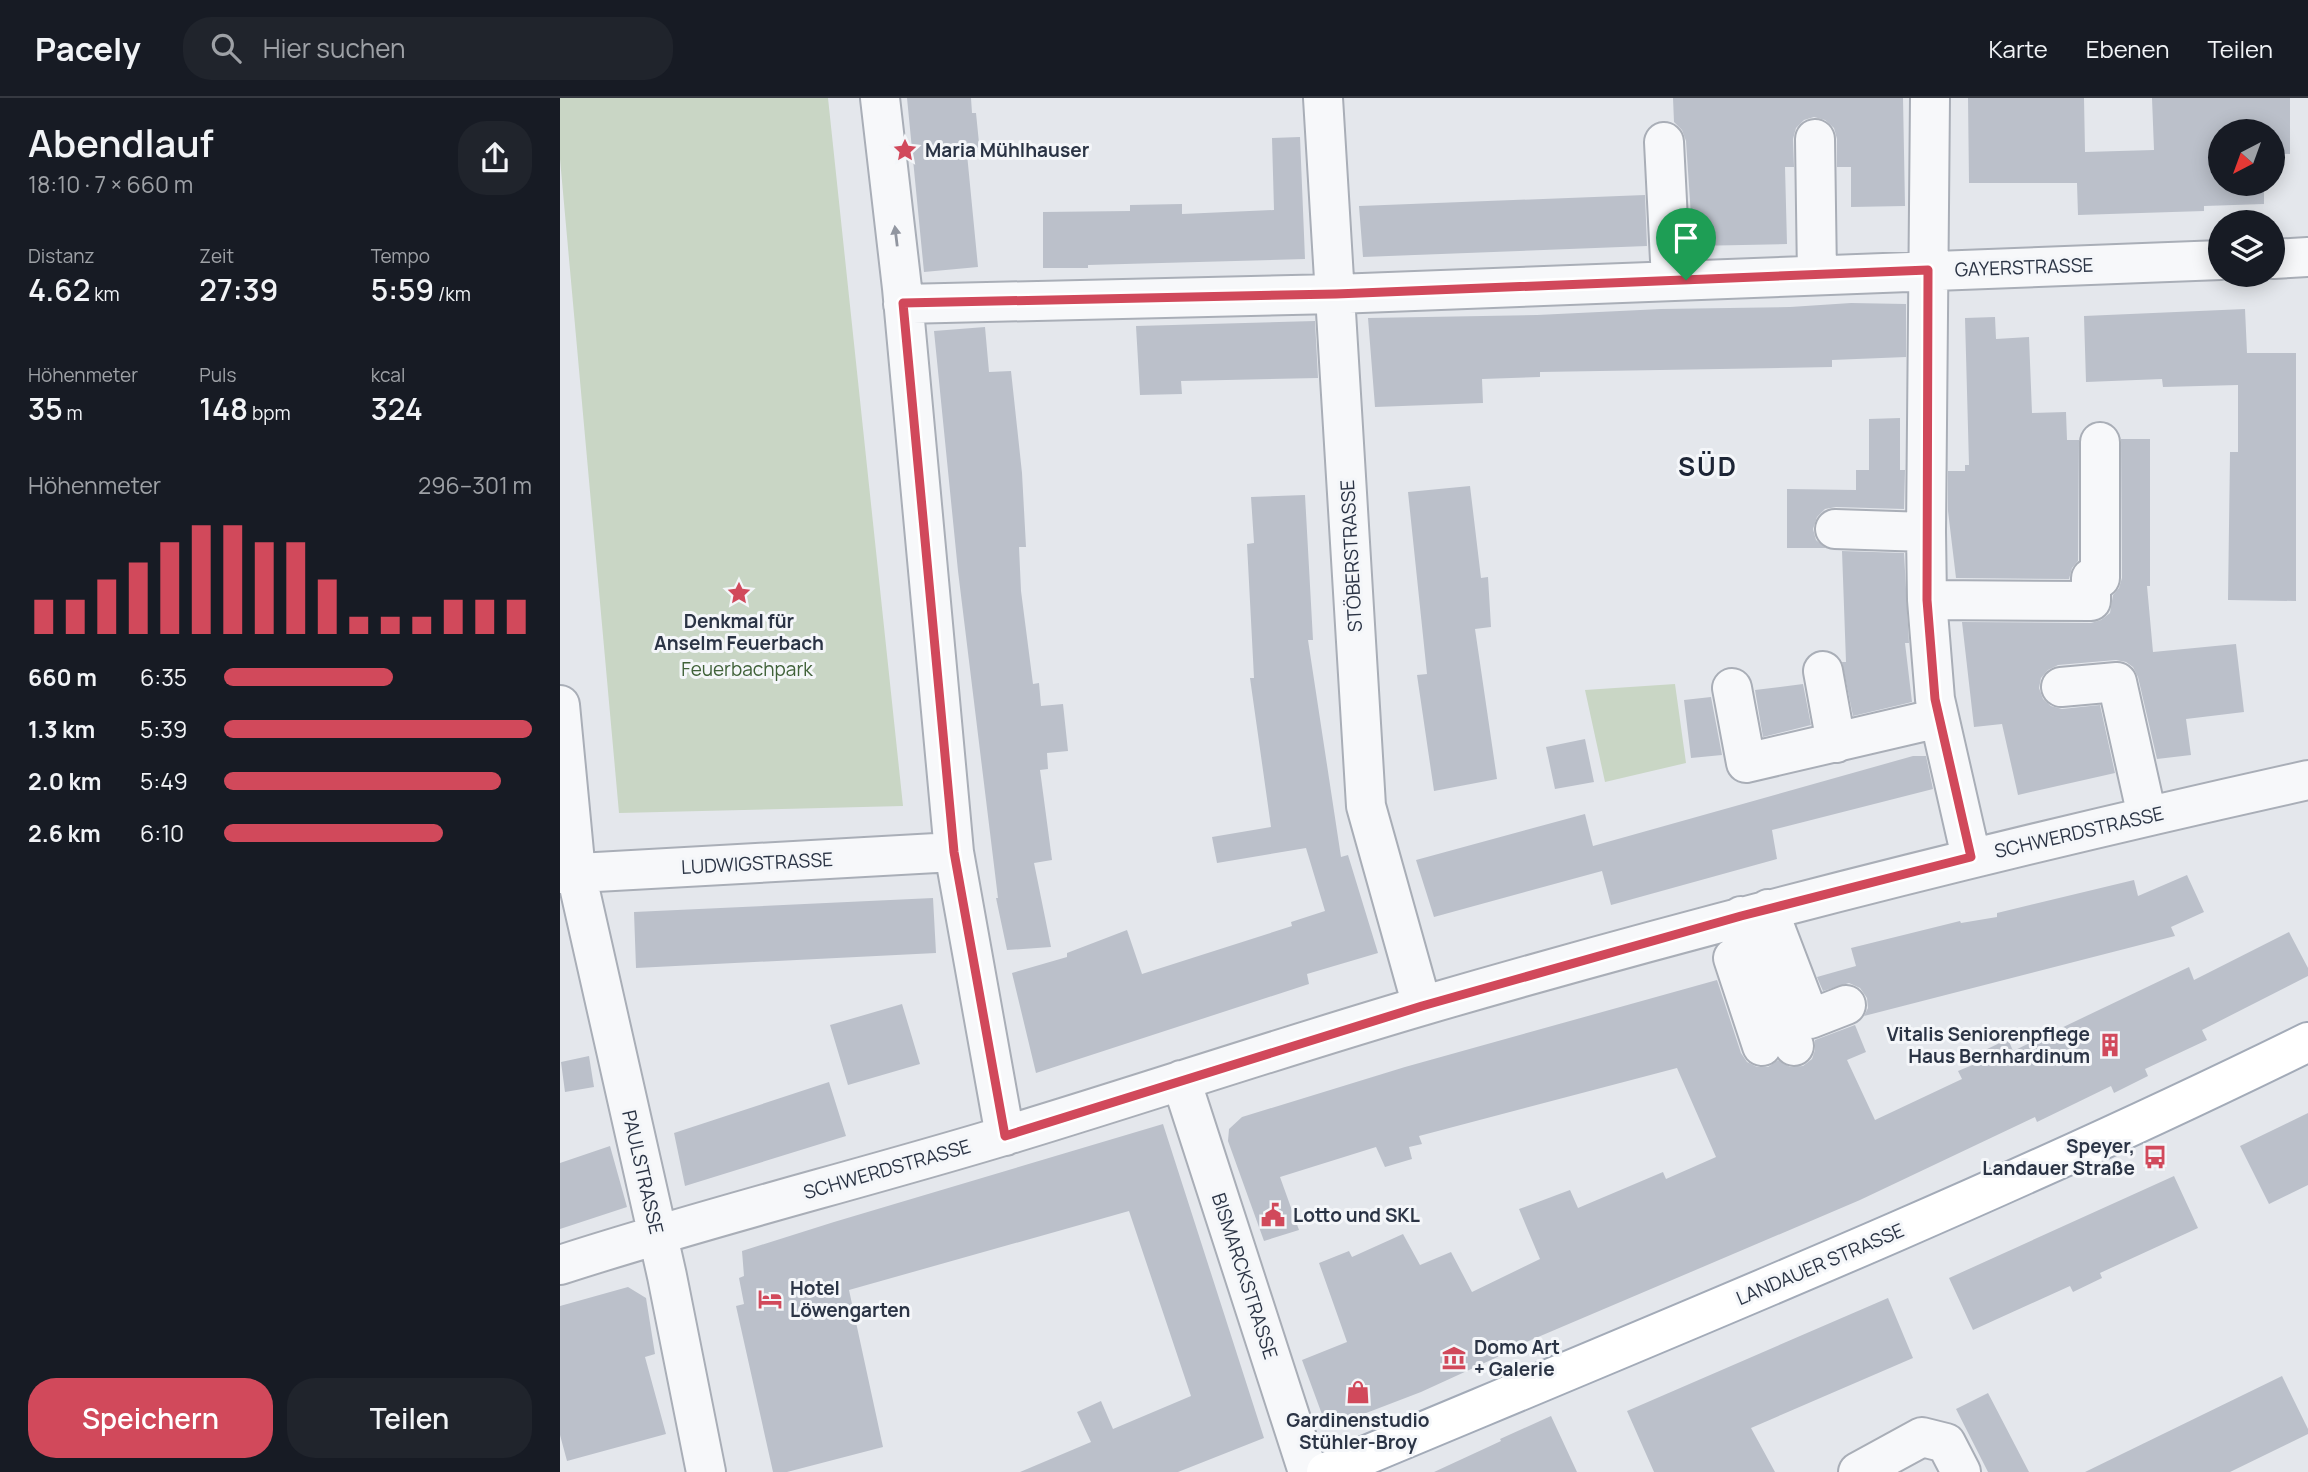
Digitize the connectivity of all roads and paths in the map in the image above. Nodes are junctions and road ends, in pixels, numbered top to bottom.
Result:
1 (880, 98) edge
2 (1323, 98) edge
3 (1930, 98) edge
4 (1815, 139) dead end
5 (1664, 142) dead end
6 (1682, 179) dead end
7 (2308, 257) edge
8 (2285, 258) edge
9 (2208, 260) edge
10 (1928, 270) junction
11 (1817, 275) junction
12 (1679, 280) junction
13 (1336, 294) junction
14 (903, 303) junction
15 (2100, 442) dead end
16 (1835, 530) dead end
17 (1926, 532) junction
18 (1927, 600) junction
19 (1823, 671) dead end
20 (2061, 687) dead end
21 (1732, 688) dead end
22 (560, 705) edge
23 (1939, 718) junction
24 (1836, 743) junction
25 (2308, 780) edge
26 (2147, 816) junction
27 (954, 852) junction
28 (1971, 857) junction
29 (568, 874) edge
30 (1743, 916) junction
31 (1846, 1005) dead end
32 (1422, 1006) junction
33 (2308, 1042) edge
34 (1778, 1046) dead end
35 (1181, 1080) junction
36 (1005, 1136) junction
37 (657, 1234) junction
38 (560, 1265) edge
39 (706, 1472) edge
40 (1308, 1472) edge
41 (1326, 1472) edge
42 (1858, 1472) edge
43 (1961, 1472) edge

14 -> 1 street
2 - 13 street, STÖBERSTRASSE
3 - 10 street
4 - 11 street
5 - 12 street
6 - 12 street
7 - 8 street
9 - 10 street, GAYERSTRASSE
10 - 11 street, GAYERSTRASSE
10 - 17 street
11 - 12 street, GAYERSTRASSE
12 - 13 street, GAYERSTRASSE
13 - 14 street, GAYERSTRASSE
13 - 32 street, STÖBERSTRASSE
14 - 27 street
15 - 18 street
16 - 17 street
17 - 18 street
18 - 23 street
19 - 24 street
20 - 26 street
21 - 24 street
22 - 29 street, PAULSTRASSE
23 - 24 street
23 - 28 street
25 - 26 street, SCHWERDSTRASSE
26 - 28 street, SCHWERDSTRASSE
27 - 29 street, LUDWIGSTRASSE
27 - 36 street
28 - 30 street, SCHWERDSTRASSE
29 - 37 street, PAULSTRASSE
30 - 31 street
30 - 32 street, SCHWERDSTRASSE
30 - 34 street
32 - 35 street, SCHWERDSTRASSE
33 - 41 main road, LANDAUER STRASSE
35 - 36 street, SCHWERDSTRASSE
35 - 40 street, BISMARCKSTRASSE
36 - 37 street, SCHWERDSTRASSE
37 - 38 street, SCHWERDSTRASSE
37 - 39 street, PAULSTRASSE
42 - 43 street

